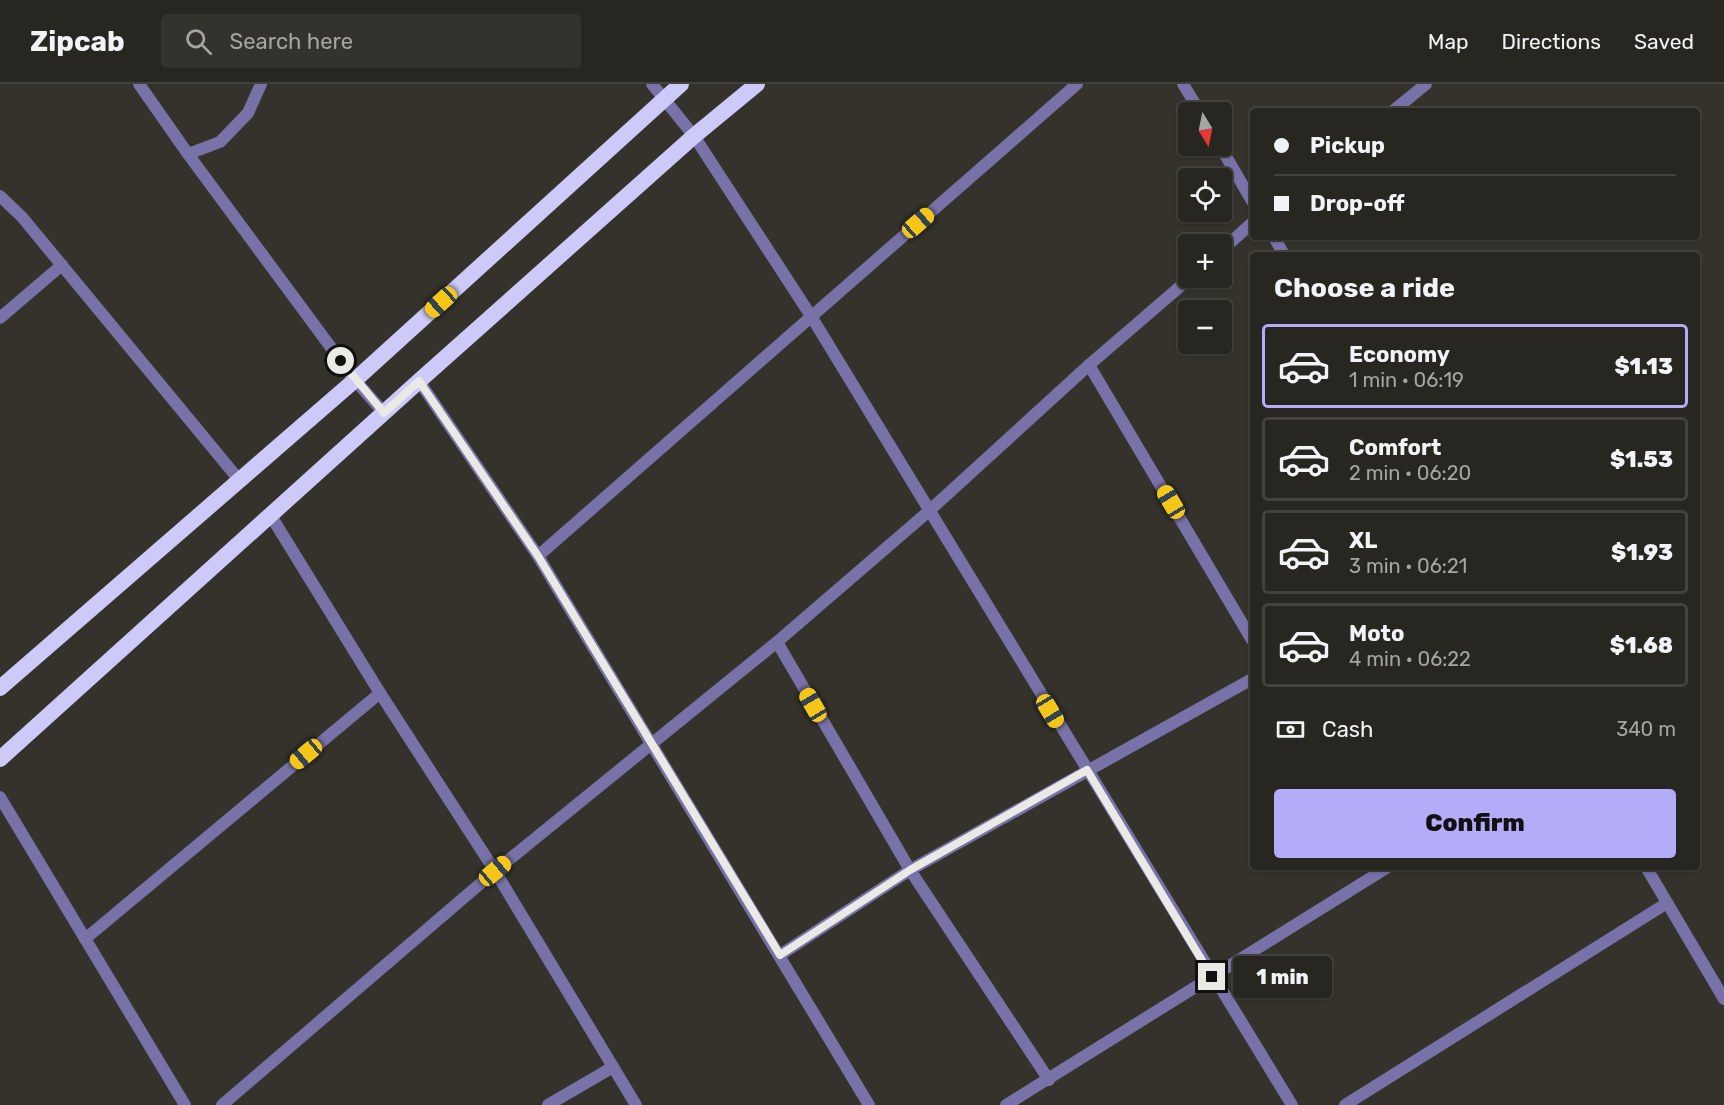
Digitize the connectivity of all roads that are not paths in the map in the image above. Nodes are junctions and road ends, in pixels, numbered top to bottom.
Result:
1 (139, 84) edge
2 (261, 84) edge
3 (652, 84) edge
4 (681, 84) edge
5 (757, 84) edge
6 (1077, 84) edge
7 (1183, 84) edge
8 (1426, 84) edge
9 (664, 98) junction
10 (1194, 102) edge
11 (1397, 108) edge
12 (694, 136) junction
13 (188, 154) junction
14 (1226, 156) edge
15 (0, 196) edge
16 (1250, 198) edge
17 (1250, 225) edge
18 (1232, 241) edge
19 (62, 265) junction
20 (1178, 288) edge
21 (811, 316) junction
22 (0, 318) edge
23 (1089, 365) junction
24 (355, 380) junction
25 (419, 381) junction
26 (384, 413) junction
27 (240, 481) junction
28 (929, 511) junction
29 (271, 516) junction
30 (538, 556) junction
31 (1250, 637) edge
32 (777, 642) junction
33 (1250, 680) edge
34 (0, 688) edge
35 (380, 693) junction
36 (651, 744) junction
37 (0, 759) edge
38 (1087, 770) junction
39 (0, 797) edge
40 (910, 870) junction
41 (1383, 870) edge
42 (1648, 870) edge
43 (495, 871) junction
44 (1667, 903) junction
45 (85, 939) junction
46 (780, 955) junction
47 (1212, 977) junction
48 (1724, 999) edge
49 (613, 1067) junction
50 (1049, 1080) junction
51 (185, 1105) edge
52 (222, 1105) edge
53 (549, 1105) edge
54 (636, 1105) edge
55 (869, 1105) edge
56 (1006, 1105) edge
57 (1292, 1105) edge
58 (1345, 1105) edge

1 - 13 street
2 - 13 street
3 - 9 street
4 - 9 highway
5 - 12 highway
6 - 21 street
7 - 10 street
8 - 11 street
9 - 12 street
9 - 24 highway
12 - 21 street
12 - 25 highway
13 - 24 street
14 - 16 street
15 - 19 street
17 - 18 street
19 - 22 street
19 - 27 street
20 - 23 street
21 - 28 street
21 - 30 street
23 - 28 street
23 - 31 street
24 - 26 street
24 - 27 highway
25 - 26 highway
25 - 30 street
26 - 29 highway
27 - 34 highway
28 - 32 street
28 - 38 street
29 - 35 street
29 - 37 highway
30 - 36 street
32 - 36 street
32 - 40 street
33 - 38 street
35 - 43 street
35 - 45 street
36 - 43 street
36 - 46 street
38 - 40 street
38 - 47 street
39 - 45 street
40 - 46 street
40 - 50 street
41 - 47 street
42 - 44 street
43 - 49 street
43 - 52 street
44 - 48 street
44 - 58 street
45 - 51 street
46 - 55 street
47 - 50 street
47 - 57 street
49 - 53 street
49 - 54 street
50 - 56 street

